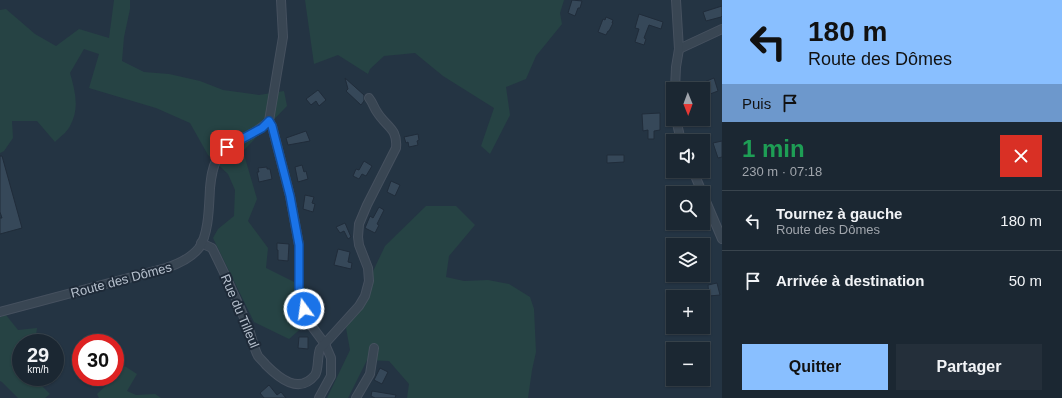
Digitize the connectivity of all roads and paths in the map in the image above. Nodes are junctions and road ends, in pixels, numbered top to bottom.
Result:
1 (281, 0) edge
2 (676, 0) edge
3 (722, 30) edge
4 (679, 48) junction
5 (675, 82) edge
6 (369, 98) dead end
7 (269, 121) junction
8 (696, 178) edge
9 (722, 239) edge
10 (201, 243) junction
11 (0, 312) edge
12 (325, 344) junction
13 (374, 348) dead end
14 (319, 398) edge
15 (356, 398) edge

1 - 7 street
2 - 4 street
3 - 4 street
4 - 5 street
6 - 12 street, Rue du Tilleul
7 - 10 street, Route des Dômes
7 - 12 street
8 - 9 street
10 - 11 street, Route des Dômes
10 - 12 street, Rue du Tilleul
12 - 14 street
13 - 15 street

